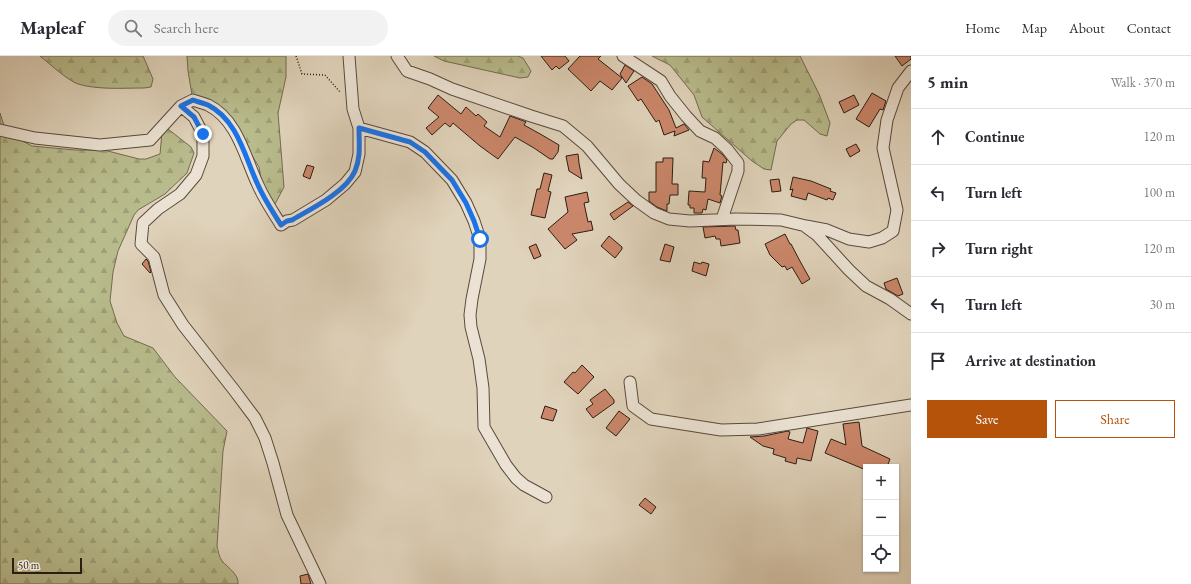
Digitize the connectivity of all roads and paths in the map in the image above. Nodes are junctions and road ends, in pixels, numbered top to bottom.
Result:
1 (296, 56) edge
2 (349, 56) edge
3 (397, 56) edge
4 (623, 56) edge
5 (911, 70) edge
6 (181, 106) junction
7 (354, 109) junction
8 (359, 128) junction
9 (0, 130) edge
10 (722, 219) junction
11 (806, 226) junction
12 (911, 314) edge
13 (630, 382) dead end
14 (911, 405) edge
15 (546, 497) dead end
16 (320, 584) edge

1 - 7 path
2 - 7 street
3 - 10 street
4 - 10 street
5 - 11 street
6 - 8 street
6 - 9 street
6 - 16 street
7 - 8 street
8 - 15 street
10 - 11 street
11 - 12 street
13 - 14 street

